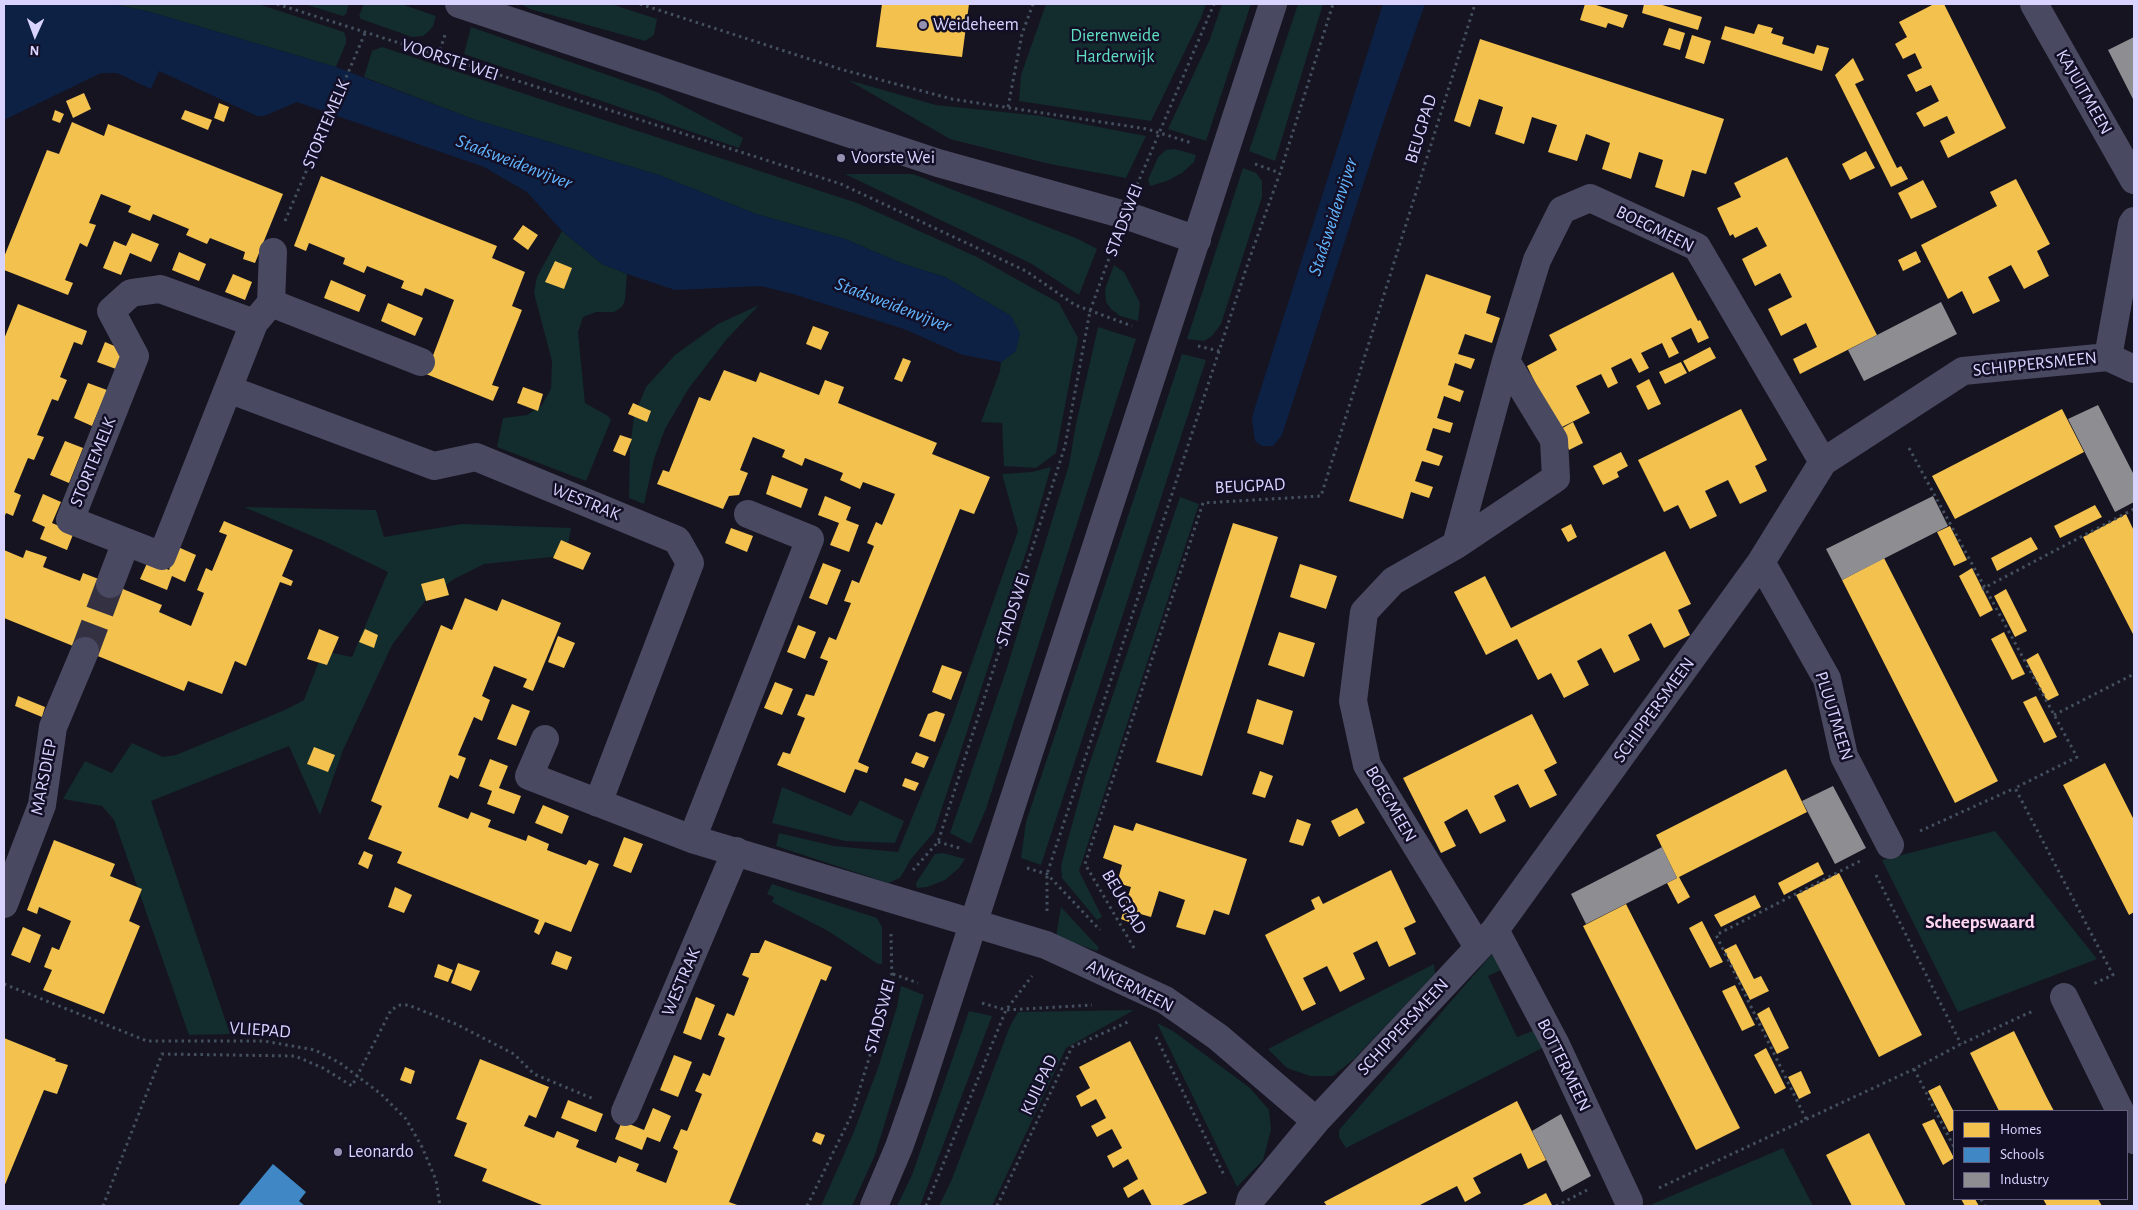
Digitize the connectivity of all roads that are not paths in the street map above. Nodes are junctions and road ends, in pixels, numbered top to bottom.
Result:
1 (459, 4) edge
2 (1273, 4) edge
3 (2034, 4) edge
4 (2134, 180) edge
5 (2134, 221) edge
6 (1197, 240) junction
7 (273, 252) road end
8 (262, 313) junction
9 (2108, 357) junction
10 (1506, 361) junction
11 (422, 362) dead end
12 (2134, 369) edge
13 (228, 389) junction
14 (1823, 462) junction
15 (748, 514) dead end
16 (126, 542) junction
17 (1456, 545) junction
18 (1761, 562) junction
19 (110, 584) tunnel mouth
20 (84, 651) tunnel mouth
21 (546, 739) dead end
22 (598, 803) junction
23 (692, 839) junction
24 (736, 851) junction
25 (1878, 851) road end
26 (4, 904) edge
27 (973, 923) junction
28 (1486, 939) junction
29 (2064, 997) road end
30 (2120, 1110) edge
31 (626, 1112) road end
32 (1316, 1120) junction
33 (2128, 1127) edge
34 (2134, 1140) edge
35 (1629, 1202) road end
36 (874, 1206) edge
37 (1249, 1206) edge

1 - 6 street
2 - 6 street
3 - 4 street, KAJUITMEEN
5 - 9 street
6 - 27 street
7 - 8 street, STORTEMELK
8 - 11 street, STORTEMELK
8 - 13 street, STORTEMELK
8 - 16 street, STORTEMELK
9 - 12 street, SCHIPPERSMEEN
9 - 14 street, SCHIPPERSMEEN
10 - 14 street, BOEGMEEN
10 - 17 street, BOEGMEEN
10 - 17 street, BOEGMEEN
13 - 16 street, STORTEMELK
13 - 22 street, WESTRAK
14 - 18 street, SCHIPPERSMEEN
15 - 23 street
16 - 19 street
17 - 28 street, BOEGMEEN
18 - 25 street, PLUUTMEEN
18 - 28 street, SCHIPPERSMEEN
20 - 26 street, MARSDIEP
21 - 22 street
22 - 23 street
23 - 24 street
24 - 27 street
24 - 31 street, WESTRAK
27 - 32 street, ANKERMEEN
27 - 36 street
28 - 32 street, SCHIPPERSMEEN
28 - 35 street, BOTTERMEEN
29 - 30 street
32 - 37 street, SCHIPPERSMEEN
33 - 34 street

